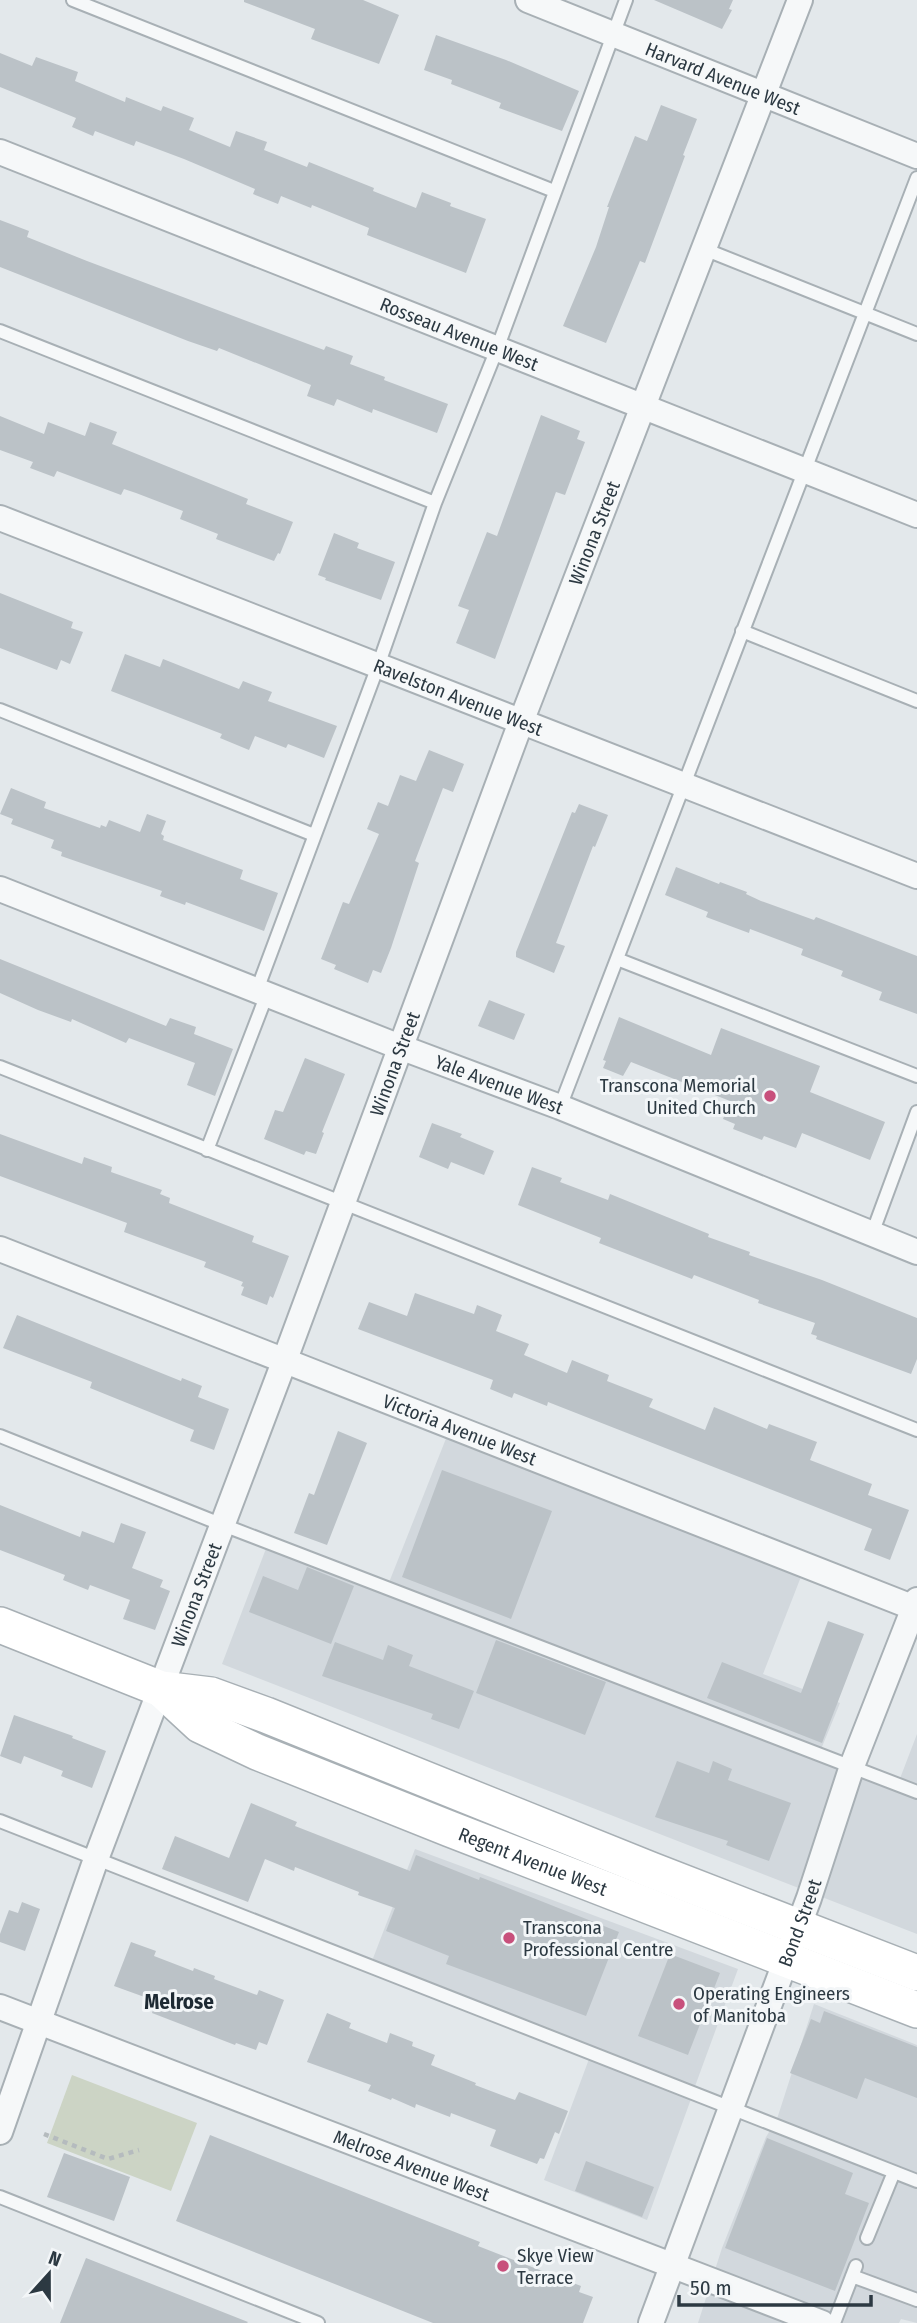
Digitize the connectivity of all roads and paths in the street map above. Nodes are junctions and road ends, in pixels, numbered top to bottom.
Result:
1 (73, 0) edge
2 (528, 0) edge
3 (626, 0) edge
4 (800, 0) edge
5 (614, 34) junction
6 (765, 93) junction
7 (0, 152) edge
8 (917, 156) edge
9 (917, 178) edge
10 (554, 191) junction
11 (704, 249) junction
12 (864, 314) junction
13 (0, 331) edge
14 (917, 334) edge
15 (497, 349) junction
16 (642, 407) junction
17 (804, 471) junction
18 (435, 503) junction
19 (917, 515) edge
20 (0, 518) edge
21 (743, 631) junction
22 (378, 667) junction
23 (917, 701) edge
24 (0, 710) edge
25 (521, 722) junction
26 (684, 784) junction
27 (314, 835) junction
28 (917, 876) edge
29 (0, 889) edge
30 (617, 959) junction
31 (262, 992) junction
32 (400, 1047) junction
33 (0, 1068) edge
34 (917, 1076) edge
35 (560, 1107) junction
36 (917, 1112) edge
37 (207, 1150) junction
38 (343, 1204) junction
39 (872, 1234) junction
40 (0, 1249) edge
41 (917, 1252) edge
42 (284, 1362) junction
43 (917, 1430) edge
44 (0, 1436) edge
45 (223, 1525) junction
46 (916, 1606) edge
47 (0, 1625) edge
48 (161, 1689) junction
49 (852, 1766) junction
50 (917, 1792) edge
51 (0, 1821) edge
52 (96, 1859) junction
53 (797, 1927) junction
54 (785, 1959) junction
55 (917, 1973) edge
56 (0, 2007) edge
57 (917, 2010) edge
58 (38, 2022) junction
59 (730, 2106) junction
60 (0, 2132) edge
61 (44, 2134) dead end
62 (139, 2150) dead end
63 (894, 2172) junction
64 (917, 2181) edge
65 (0, 2197) edge
66 (867, 2238) dead end
67 (673, 2264) junction
68 (917, 2300) edge
69 (318, 2323) edge
70 (652, 2323) edge
71 (822, 2323) edge
72 (834, 2323) edge

1 - 10 lane
2 - 5 street, Harvard Avenue West
3 - 5 lane
4 - 6 street, Winona Street
5 - 6 street, Harvard Avenue West
5 - 10 lane
6 - 8 street, Harvard Avenue West
6 - 11 street, Winona Street
7 - 15 street, Rosseau Avenue West
9 - 12 lane
10 - 15 lane
11 - 12 lane
11 - 16 street, Winona Street
12 - 14 lane
12 - 17 lane
13 - 18 lane
15 - 16 street, Rosseau Avenue West
15 - 18 lane
16 - 17 street, Rosseau Avenue West
16 - 25 street, Winona Street
17 - 19 street, Rosseau Avenue West
17 - 21 lane
18 - 22 lane
20 - 22 street, Ravelston Avenue West
21 - 23 lane
21 - 26 lane
22 - 25 street, Ravelston Avenue West
22 - 27 lane
24 - 27 lane
25 - 26 street, Ravelston Avenue West
25 - 32 street, Winona Street
26 - 28 street, Ravelston Avenue West
26 - 30 lane
27 - 31 lane
29 - 31 street, Yale Avenue West
30 - 34 lane
30 - 35 lane
31 - 32 street, Yale Avenue West
31 - 37 lane
32 - 35 street, Yale Avenue West
32 - 38 street, Winona Street
33 - 37 lane
35 - 39 street, Yale Avenue West
36 - 39 lane
37 - 38 lane
38 - 42 street, Winona Street
38 - 43 lane
39 - 41 street, Yale Avenue West
40 - 42 street, Victoria Avenue West
42 - 45 street, Winona Street
42 - 46 street, Victoria Avenue West
44 - 45 lane
45 - 48 street, Winona Street
45 - 49 lane
46 - 49 street, Bond Street
47 - 48 main road, Regent Avenue West
48 - 52 street, Winona Street
48 - 53 main road, Regent Avenue West
48 - 54 main road, Regent Avenue West
49 - 50 lane
49 - 53 street, Bond Street
51 - 52 lane
52 - 58 street, Winona Street
52 - 59 lane
53 - 54 street, Bond Street
53 - 55 main road, Regent Avenue West
54 - 57 main road, Regent Avenue West
54 - 59 street, Bond Street
56 - 58 street, Melrose Avenue West
58 - 60 street, Winona Street
58 - 67 street, Melrose Avenue West
59 - 63 lane
59 - 67 street, Bond Street
61 - 62 path
63 - 64 lane
63 - 66 lane
65 - 69 lane
67 - 70 street, Bond Street
67 - 71 street, Melrose Avenue West
68 - 72 lane

